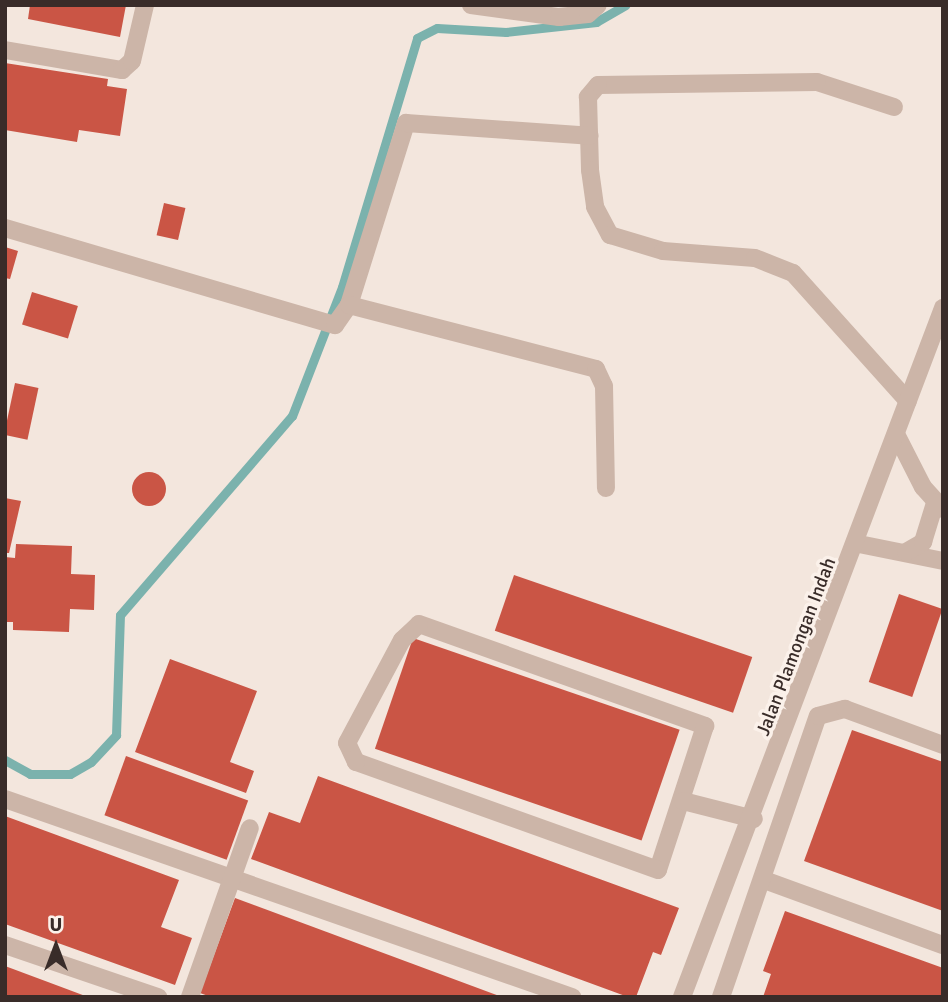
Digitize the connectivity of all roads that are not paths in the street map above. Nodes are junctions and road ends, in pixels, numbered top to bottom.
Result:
1 (145, 5) edge
2 (471, 5) edge
3 (598, 5) edge
4 (5, 50) edge
5 (894, 107) dead end
6 (590, 136) junction
7 (5, 228) edge
8 (349, 304) junction
9 (943, 308) edge
10 (908, 401) junction
11 (896, 434) junction
12 (606, 488) dead end
13 (939, 506) edge
14 (859, 544) junction
15 (906, 552) junction
16 (943, 561) edge
17 (943, 745) edge
18 (5, 799) edge
19 (683, 801) junction
20 (754, 819) junction
21 (250, 828) dead end
22 (229, 878) junction
23 (764, 880) junction
24 (5, 945) edge
25 (943, 945) edge
26 (158, 997) edge
27 (190, 997) edge
28 (572, 997) edge
29 (682, 997) edge
30 (721, 997) edge

1 - 4 street
2 - 3 street
5 - 6 street
6 - 8 street
6 - 10 street
7 - 8 street
8 - 12 street
9 - 10 street, Jalan Plamongan Indah
10 - 11 street, Jalan Plamongan Indah
11 - 13 street
11 - 14 street, Jalan Plamongan Indah
13 - 15 street
14 - 15 street
14 - 20 street, Jalan Plamongan Indah
15 - 16 street
17 - 23 street
18 - 22 street
19 - 19 street
19 - 20 street
20 - 29 street, Jalan Plamongan Indah
21 - 22 street
22 - 27 street
22 - 28 street
23 - 25 street
23 - 30 street
24 - 26 street

